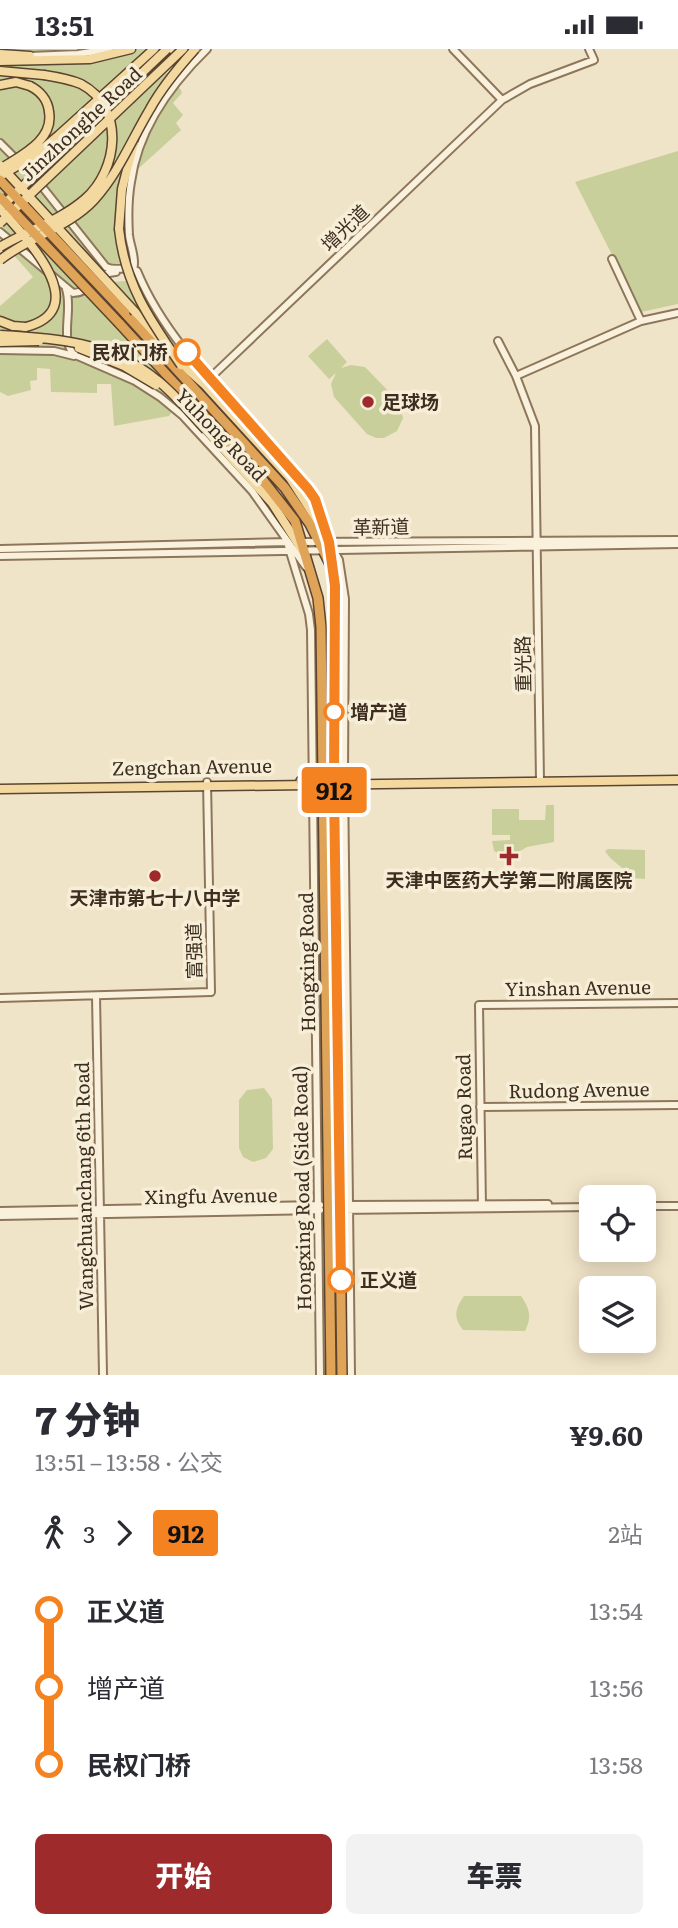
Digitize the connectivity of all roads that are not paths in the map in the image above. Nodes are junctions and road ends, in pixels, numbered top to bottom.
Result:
1 (110, 49) edge
2 (131, 49) edge
3 (154, 49) edge
4 (167, 49) edge
5 (183, 49) edge
6 (195, 49) edge
7 (207, 49) edge
8 (453, 49) edge
9 (589, 49) edge
10 (0, 54) edge
11 (30, 56) joint
12 (0, 61) edge
13 (0, 71) edge
14 (0, 85) edge
15 (502, 100) junction
16 (143, 121) junction
17 (0, 143) edge
18 (0, 167) edge
19 (0, 178) edge
20 (130, 191) joint
21 (0, 197) edge
22 (0, 208) edge
23 (0, 223) edge
24 (0, 232) edge
25 (0, 247) edge
26 (612, 258) dead end
27 (0, 260) edge
28 (104, 265) junction
29 (135, 268) junction
30 (104, 274) junction
31 (66, 289) junction
32 (80, 293) junction
33 (678, 313) edge
34 (0, 321) edge
35 (641, 321) junction
36 (0, 335) edge
37 (498, 341) dead end
38 (68, 344) junction
39 (1, 347) edge
40 (56, 352) junction
41 (77, 357) junction
42 (181, 365) junction
43 (516, 376) junction
44 (209, 379) junction
45 (177, 400) junction
46 (270, 463) junction
47 (255, 477) junction
48 (678, 542) edge
49 (537, 543) junction
50 (295, 546) junction
51 (326, 546) junction
52 (0, 549) edge
53 (0, 556) edge
54 (678, 779) edge
55 (540, 780) junction
56 (301, 783) joint
57 (332, 783) junction
58 (207, 784) junction
59 (0, 787) edge
60 (334, 798) junction
61 (96, 996) junction
62 (0, 998) edge
63 (678, 1003) edge
64 (479, 1005) joint
65 (678, 1105) edge
66 (480, 1107) junction
67 (678, 1204) edge
68 (579, 1205) edge
69 (656, 1205) edge
70 (329, 1207) junction
71 (482, 1207) junction
72 (319, 1208) junction
73 (346, 1208) junction
74 (101, 1211) junction
75 (0, 1213) edge
76 (103, 1375) edge
77 (320, 1375) edge
78 (331, 1375) edge
79 (342, 1375) edge
80 (351, 1375) edge

1 - 11 street, Jinzhonghe Road
2 - 12 main road
3 - 19 main road, bridge
4 - 22 main road, Jinzhonghe Road, bridge
5 - 23 main road, Jinzhonghe Road, bridge
6 - 16 main road, bridge
7 - 20 street, Jinzhonghe Road
8 - 15 street
9 - 15 street, 增光道
10 - 11 main road
13 - 25 main road, bridge
14 - 18 main road, bridge
15 - 44 street, 增光道
16 - 27 main road, bridge
16 - 42 main road, bridge
17 - 28 street
18 - 42 main road, bridge
19 - 46 highway, Yuhong Road, bridge
20 - 29 street, Yuhong Road
21 - 47 highway, Yuhong Road, bridge
22 - 34 main road, bridge
24 - 31 street
26 - 35 street
28 - 29 street
28 - 30 street
29 - 30 street
29 - 44 street, Yuhong Road
30 - 32 street
31 - 32 street
31 - 38 street
32 - 38 street
33 - 35 street
35 - 43 street
36 - 45 main road, bridge
37 - 43 street, 重光路
38 - 40 street
38 - 41 street
39 - 40 street, Yuhong Road
39 - 45 main road, bridge
40 - 41 street, Yuhong Road
41 - 50 street, Yuhong Road
42 - 46 main road
43 - 49 street, 重光路
44 - 51 street, Yuhong Road
45 - 47 main road, bridge
46 - 51 highway, Yuhong Road
47 - 50 highway, Yuhong Road
48 - 49 street, 革新道
49 - 51 street, 革新道
49 - 55 street, 重光路
50 - 51 street, 革新道
50 - 52 street
50 - 53 street
50 - 57 street, Hongxing Road (Side Road)
50 - 57 highway
51 - 57 highway, Hongxing Road
51 - 57 street, Hongxing Road (Side Road)
54 - 55 main road
55 - 57 main road
56 - 57 highway
56 - 58 main road, Zengchan Avenue
57 - 60 highway
57 - 60 highway
57 - 70 highway, Hongxing Road
57 - 72 street, Hongxing Road (Side Road)
57 - 73 street, Hongxing Road (Side Road)
58 - 59 main road
58 - 61 street, 富强道
60 - 73 highway, Hongxing Road
61 - 62 street, 富强道
61 - 74 street, Wangchuanchang 6th Road
63 - 64 street, Yinshan Avenue
64 - 66 street, Rugao Road
65 - 66 street, Rudong Avenue
66 - 71 street, Rugao Road
67 - 69 street
68 - 71 street, Xingfu Avenue
70 - 72 street, Xingfu Avenue
70 - 73 street, Xingfu Avenue
70 - 78 highway, Hongxing Road
71 - 73 street, Xingfu Avenue
72 - 74 street, Xingfu Avenue
72 - 77 street, Hongxing Road (Side Road)
73 - 79 highway, Hongxing Road
73 - 80 street, Hongxing Road (Side Road)
74 - 75 street, Xingfu Avenue
74 - 76 street, Wangchuanchang 6th Road

